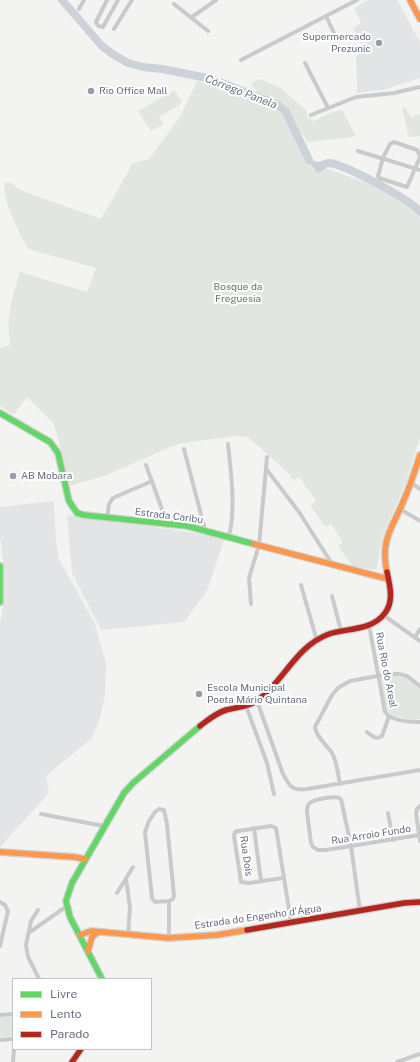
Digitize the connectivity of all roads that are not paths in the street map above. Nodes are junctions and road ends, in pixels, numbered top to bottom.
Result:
1 (84, 0) edge
2 (107, 0) edge
3 (118, 0) edge
4 (132, 0) edge
5 (216, 0) edge
6 (357, 0) edge
7 (410, 0) edge
8 (174, 4) dead end
9 (79, 9) dead end
10 (326, 16) junction
11 (192, 17) junction
12 (420, 19) edge
13 (114, 29) dead end
14 (208, 30) dead end
15 (334, 33) dead end
16 (241, 60) dead end
17 (305, 63) dead end
18 (420, 87) edge
19 (328, 108) junction
20 (311, 115) dead end
21 (358, 151) dead end
22 (420, 156) edge
23 (383, 158) junction
24 (418, 170) edge
25 (0, 413) edge
26 (228, 444) dead end
27 (184, 449) dead end
28 (420, 455) edge
29 (268, 457) dead end
30 (146, 465) dead end
31 (267, 470) junction
32 (152, 481) junction
33 (410, 482) junction
34 (420, 488) edge
35 (400, 509) junction
36 (107, 518) junction
37 (420, 521) edge
38 (167, 523) junction
39 (205, 530) junction
40 (229, 536) junction
41 (258, 545) junction
42 (332, 564) junction
43 (0, 566) edge
44 (388, 579) junction
45 (301, 585) dead end
46 (332, 596) dead end
47 (0, 602) edge
48 (251, 604) dead end
49 (383, 616) junction
50 (369, 625) junction
51 (420, 629) edge
52 (341, 631) junction
53 (415, 637) junction
54 (317, 641) junction
55 (420, 641) edge
56 (379, 676) junction
57 (420, 686) edge
58 (257, 701) junction
59 (246, 706) junction
60 (389, 716) junction
61 (420, 722) edge
62 (367, 732) dead end
63 (420, 770) edge
64 (340, 784) junction
65 (274, 794) dead end
66 (420, 806) edge
67 (388, 813) dead end
68 (41, 814) dead end
69 (104, 826) junction
70 (254, 828) junction
71 (419, 835) edge
72 (392, 840) junction
73 (420, 841) edge
74 (351, 846) junction
75 (0, 852) edge
76 (85, 859) junction
77 (133, 868) dead end
78 (283, 878) junction
79 (126, 879) junction
80 (262, 881) junction
81 (117, 893) dead end
82 (169, 901) junction
83 (0, 902) edge
84 (420, 902) edge
85 (67, 906) junction
86 (38, 910) dead end
87 (360, 911) junction
88 (291, 922) junction
89 (74, 924) junction
90 (91, 931) junction
91 (30, 932) junction
92 (98, 932) junction
93 (80, 935) junction
94 (128, 935) junction
95 (170, 938) junction
96 (0, 946) edge
97 (88, 951) junction
98 (39, 978) edge
99 (102, 978) edge
100 (0, 1014) edge
101 (12, 1014) edge
102 (12, 1039) edge
103 (0, 1040) edge
104 (14, 1050) edge
105 (79, 1050) edge
106 (420, 1054) edge
107 (14, 1062) edge
108 (72, 1062) edge
109 (397, 1062) edge

1 - 9 street
2 - 3 street
4 - 13 street
5 - 11 street
6 - 10 street
7 - 12 street
8 - 11 street
10 - 15 street
10 - 16 street
11 - 14 street
17 - 19 street
18 - 19 street
19 - 20 street
21 - 23 street
22 - 23 street
22 - 24 street
23 - 24 street
23 - 24 street
25 - 36 street, Estrada Caribu
26 - 40 street
27 - 39 street
28 - 33 street
29 - 31 street
30 - 32 street
31 - 41 street
31 - 42 street
32 - 36 street
32 - 38 street
33 - 34 street
33 - 35 street
35 - 37 street
35 - 44 street
36 - 38 street, Estrada Caribu
38 - 39 street, Estrada Caribu
39 - 40 street, Estrada Caribu
40 - 41 street, Estrada Caribu
41 - 42 street, Estrada Caribu
41 - 48 street
42 - 44 street, Estrada Caribu
43 - 47 street
44 - 49 street
45 - 54 street
46 - 52 street
49 - 50 street
49 - 53 street
50 - 52 street
50 - 56 street, Rua Rio do Areal
51 - 53 street
52 - 54 street
53 - 55 street
54 - 58 street
56 - 57 street
56 - 60 street, Rua Rio do Areal
56 - 64 street
58 - 59 street
58 - 64 street
59 - 65 street
59 - 69 street
60 - 61 street, Rua Rio do Areal
60 - 62 street, Rua Rio do Areal
63 - 64 street
66 - 71 street
67 - 72 street
68 - 69 street
69 - 76 street
70 - 78 street, Rua Dois
70 - 80 street, Rua Dois
70 - 80 street, Rua Dois
71 - 72 street, Rua Arroio Fundo
71 - 73 street
72 - 74 street, Rua Arroio Fundo
74 - 74 street, Rua Arroio Fundo
74 - 87 street
75 - 76 street
76 - 85 street
77 - 79 street
78 - 80 street, Rua Dois
78 - 88 street, Rua Dois
79 - 81 street
79 - 94 street
82 - 82 street
82 - 95 street
83 - 96 street
84 - 87 street, Estrada do Engenho d'Água
85 - 89 street
85 - 91 street
86 - 91 street
87 - 88 street, Estrada do Engenho d'Água
88 - 95 street, Estrada do Engenho d'Água
89 - 90 street
89 - 93 street
90 - 92 street, Estrada do Engenho d'Água
90 - 93 street, Estrada do Engenho d'Água
91 - 98 street
92 - 94 street, Estrada do Engenho d'Água
92 - 97 street
93 - 97 street
94 - 95 street, Estrada do Engenho d'Água
97 - 99 street
100 - 101 street
102 - 103 street
104 - 107 street
105 - 108 street
106 - 109 street

